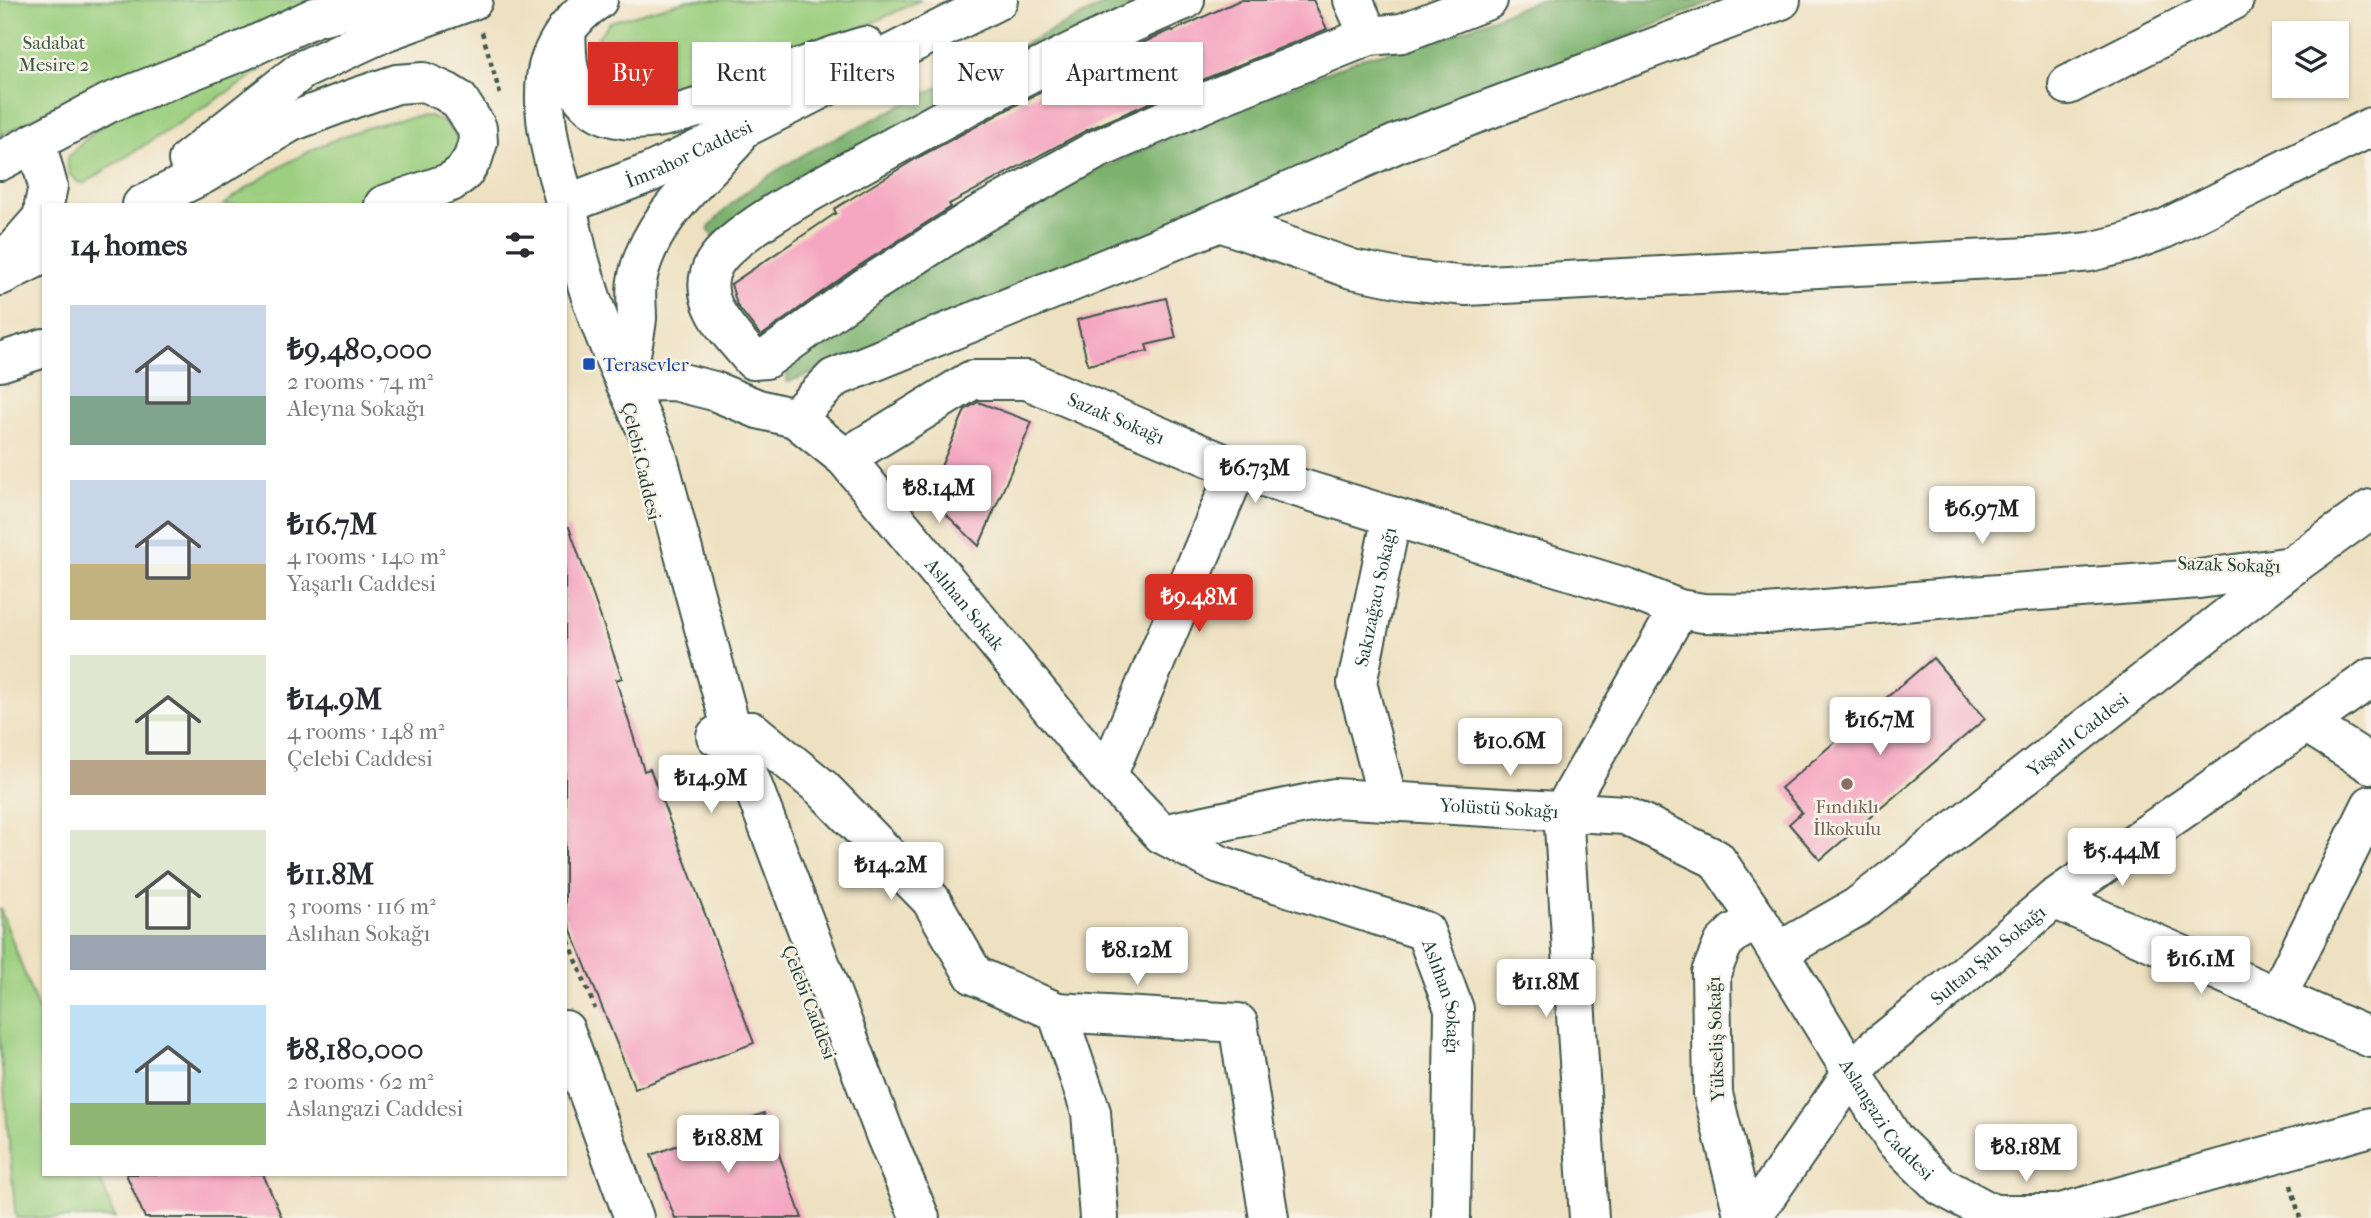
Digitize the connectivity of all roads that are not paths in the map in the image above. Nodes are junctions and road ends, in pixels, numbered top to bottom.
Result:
1 (598, 0) edge
2 (998, 0) edge
3 (1185, 0) edge
4 (1353, 0) edge
5 (1488, 0) edge
6 (1781, 0) edge
7 (2235, 0) edge
8 (456, 6) edge
9 (948, 24) junction
10 (566, 30) junction
11 (1368, 36) junction
12 (2068, 85) dead end
13 (748, 126) junction
14 (2371, 127) edge
15 (36, 142) junction
16 (0, 161) edge
17 (45, 203) edge
18 (128, 203) edge
19 (146, 203) edge
20 (390, 203) edge
21 (565, 203) edge
22 (567, 203) edge
23 (567, 212) edge
24 (42, 218) edge
25 (1220, 222) junction
26 (42, 255) edge
27 (0, 266) edge
28 (0, 276) edge
29 (42, 349) edge
30 (0, 362) edge
31 (625, 382) junction
32 (795, 418) junction
33 (845, 458) junction
34 (1237, 469) junction
35 (2371, 509) edge
36 (1392, 516) junction
37 (2292, 566) junction
38 (1679, 609) junction
39 (2371, 678) edge
40 (2306, 723) junction
41 (724, 733) junction
42 (2371, 764) edge
43 (1107, 776) junction
44 (1388, 801) junction
45 (2371, 805) edge
46 (1563, 811) junction
47 (1162, 834) junction
48 (2054, 899) junction
49 (1758, 920) junction
50 (1778, 952) junction
51 (2277, 997) junction
52 (1057, 1012) junction
53 (567, 1035) edge
54 (2371, 1038) edge
55 (1852, 1073) junction
56 (2371, 1127) edge
57 (1993, 1216) edge
58 (634, 1218) edge
59 (900, 1218) edge
60 (920, 1218) edge
61 (1099, 1218) edge
62 (1269, 1218) edge
63 (1451, 1218) edge
64 (1589, 1218) edge
65 (1744, 1218) edge
66 (1751, 1218) edge

1 - 10 street
2 - 9 street, İmrahor Caddesi
3 - 11 street
4 - 11 street
5 - 11 street
6 - 25 street
7 - 12 street
8 - 15 street
8 - 18 street
9 - 10 street
9 - 13 street, İmrahor Caddesi
10 - 21 street
13 - 22 street, İmrahor Caddesi
13 - 31 street
14 - 25 street
15 - 16 street
15 - 17 street
19 - 20 street
23 - 31 street
24 - 27 street
25 - 32 street
26 - 28 street
29 - 30 street
31 - 32 street, Aslıhan Sokak
31 - 41 street, Çelebi Caddesi
32 - 33 street, Aslıhan Sokak
33 - 34 street, Sazak Sokağı
33 - 43 street, Aslıhan Sokak
34 - 36 street, Sazak Sokağı
34 - 43 street
35 - 37 street, Yaşarlı Caddesi
36 - 38 street, Sazak Sokağı
36 - 44 street, Sakızağacı Sokağı
37 - 38 street, Sazak Sokağı
37 - 50 street, Yaşarlı Caddesi
38 - 46 street
39 - 40 street, Sultan Şah Sokağı
40 - 42 street
40 - 48 street, Sultan Şah Sokağı
41 - 52 street
41 - 59 street, Çelebi Caddesi
41 - 60 street, Çelebi Caddesi
43 - 47 street, Aslıhan Sokak
44 - 46 street, Yolüstü Sokağı
44 - 47 street, Yolüstü Sokağı
45 - 51 street
46 - 49 street, Yolüstü Sokağı
46 - 64 street
47 - 63 street, Aslıhan Sokağı
48 - 51 street
48 - 55 street, Sultan Şah Sokağı
49 - 50 street, Yolüstü Sokağı
49 - 65 street, Yükseliş Sokağı
50 - 55 street, Aslangazi Caddesi
51 - 54 street
52 - 61 street
52 - 62 street
53 - 58 street
55 - 57 street, Aslangazi Caddesi
55 - 66 street, Sultan Şah Sokağı
56 - 57 street, Aslangazi Caddesi

